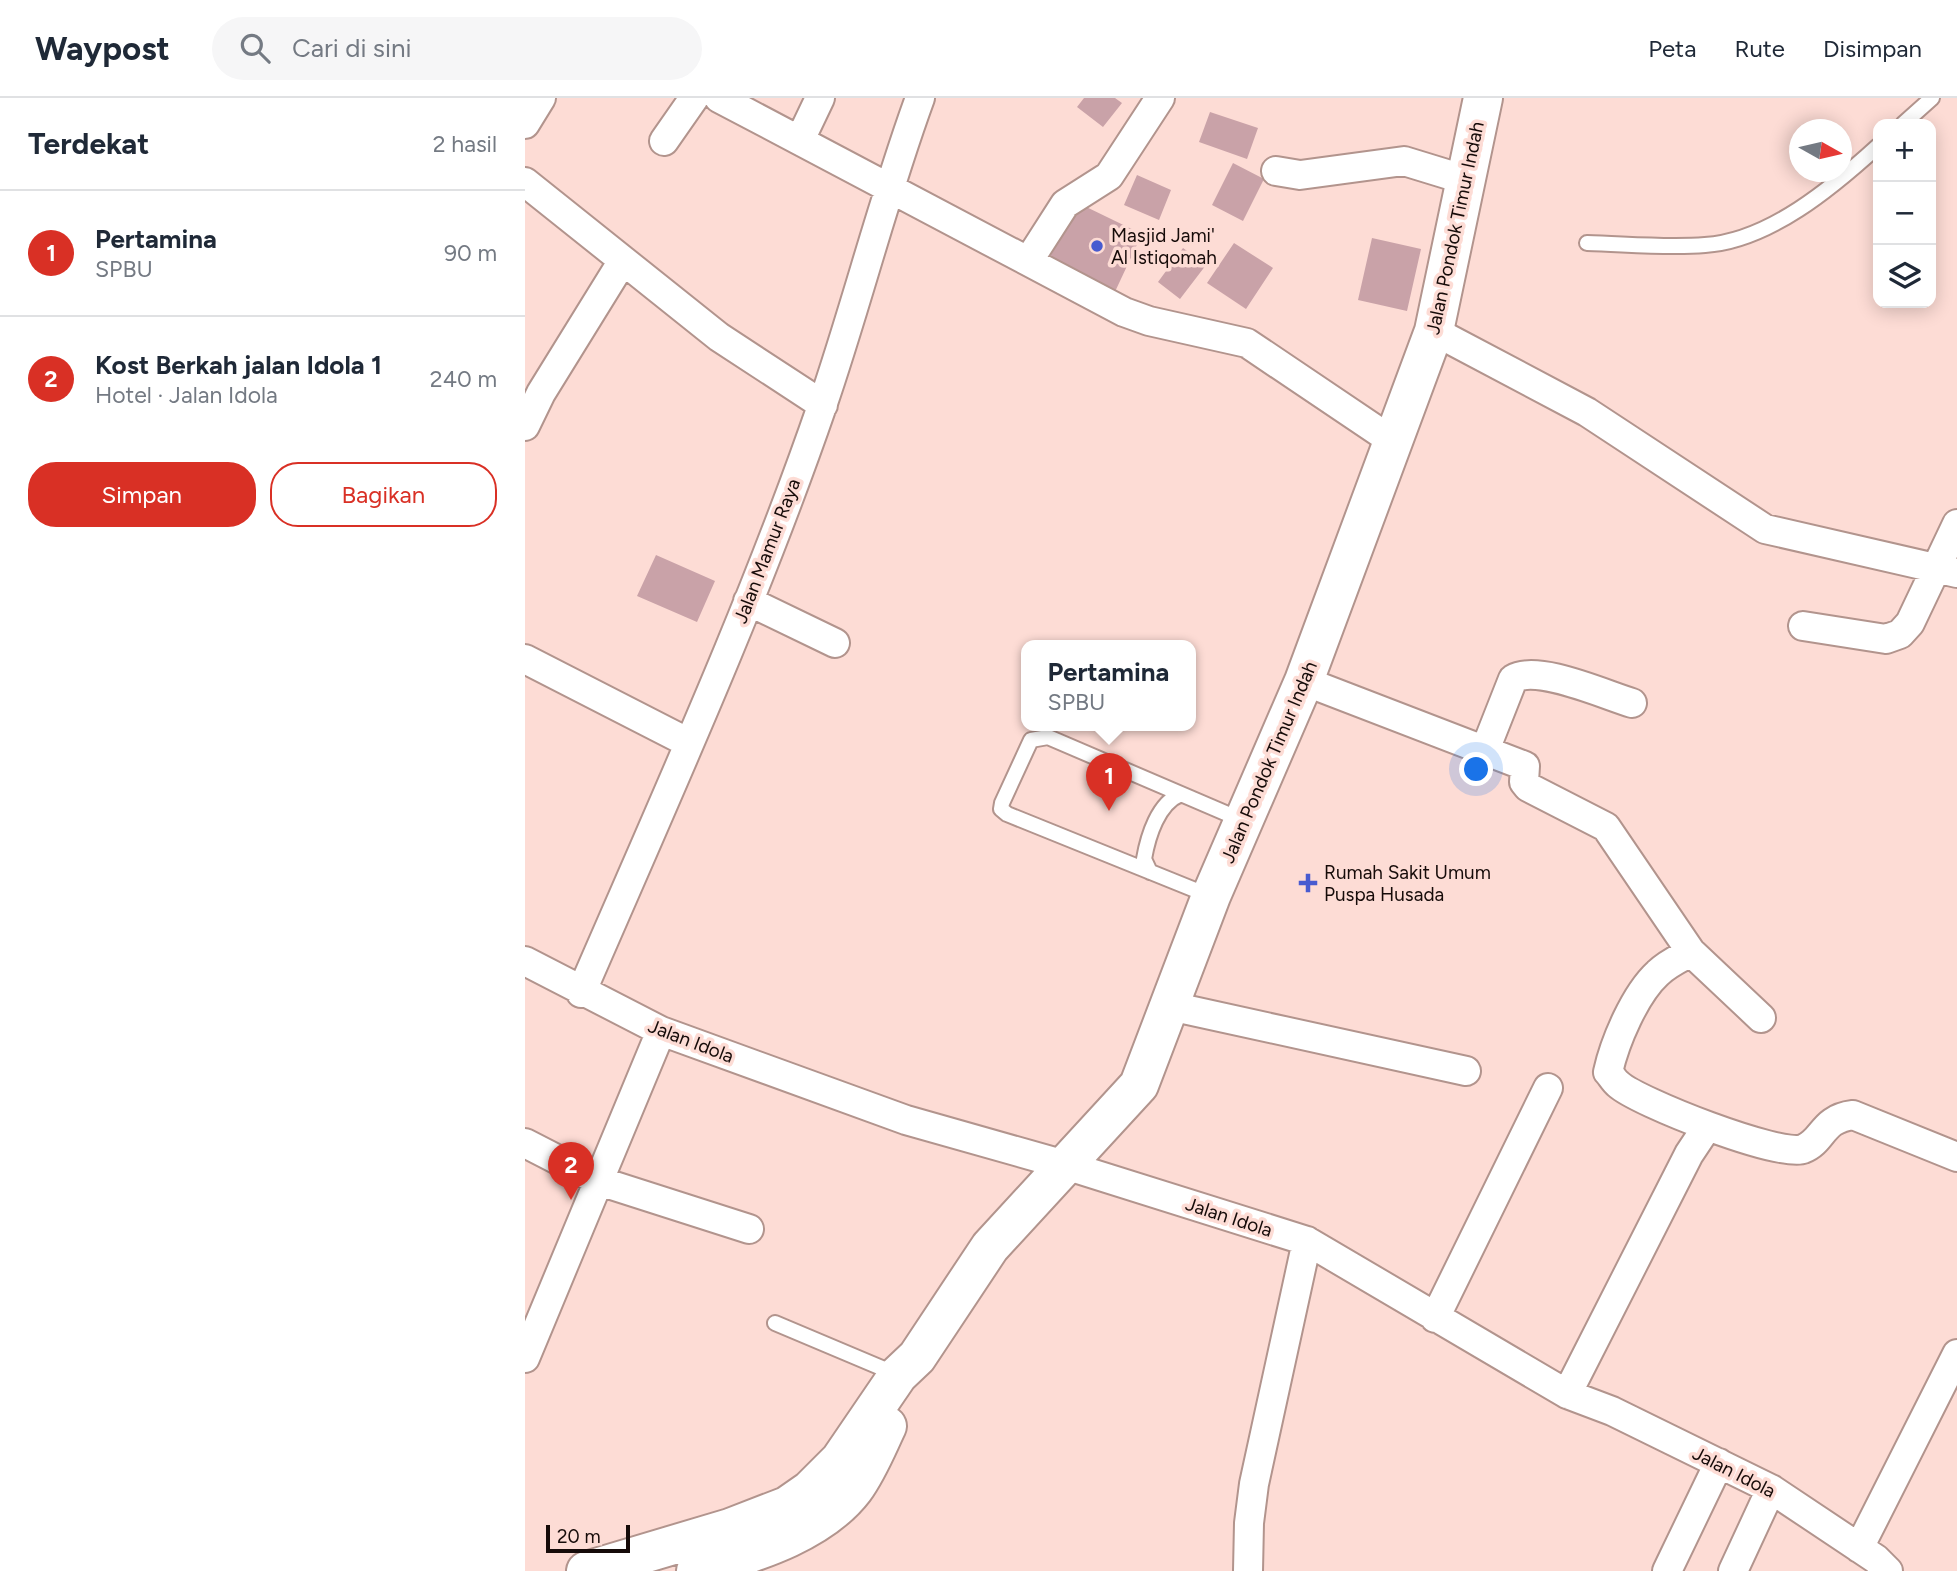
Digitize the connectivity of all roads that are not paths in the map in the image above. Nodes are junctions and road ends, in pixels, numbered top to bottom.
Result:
1 (541, 98) edge
2 (694, 98) edge
3 (719, 98) edge
4 (820, 98) edge
5 (920, 98) edge
6 (1160, 98) edge
7 (1483, 98) edge
8 (1932, 98) edge
9 (1909, 119) edge
10 (525, 124) edge
11 (800, 140) junction
12 (664, 141) dead end
13 (1873, 150) edge
14 (1276, 171) dead end
15 (1466, 180) junction
16 (525, 182) edge
17 (889, 188) junction
18 (1587, 243) dead end
19 (1029, 260) junction
20 (622, 262) junction
21 (1434, 331) junction
22 (823, 405) junction
23 (525, 426) edge
24 (1394, 442) junction
25 (1957, 524) edge
26 (1947, 571) edge
27 (748, 601) junction
28 (1803, 626) dead end
29 (835, 643) dead end
30 (525, 659) edge
31 (1304, 681) junction
32 (1632, 703) dead end
33 (689, 743) junction
34 (1485, 750) junction
35 (1181, 794) junction
36 (1245, 821) junction
37 (1150, 872) junction
38 (1211, 896) junction
39 (1691, 951) junction
40 (525, 961) edge
41 (581, 993) junction
42 (1170, 1006) junction
43 (1761, 1018) dead end
44 (661, 1031) junction
45 (1466, 1071) dead end
46 (1548, 1088) dead end
47 (1707, 1127) junction
48 (525, 1143) edge
49 (1957, 1157) edge
50 (1065, 1165) junction
51 (599, 1181) junction
52 (749, 1229) dead end
53 (1307, 1241) junction
54 (1436, 1318) junction
55 (775, 1323) dead end
56 (1957, 1354) edge
57 (525, 1358) edge
58 (908, 1371) junction
59 (1567, 1394) junction
60 (1719, 1463) junction
61 (1771, 1489) junction
62 (1874, 1562) edge
63 (586, 1571) edge
64 (696, 1571) edge
65 (1248, 1571) edge
66 (1667, 1571) edge
67 (1733, 1571) edge

1 - 10 street
2 - 12 street
3 - 11 street
4 - 11 street
5 - 17 street, Jalan Mamur Raya
6 - 19 street
7 - 15 main road, Jalan Pondok Timur Indah
8 - 9 lane
11 - 17 street
13 - 18 lane
14 - 15 street
15 - 21 main road, Jalan Pondok Timur Indah
16 - 20 street
17 - 19 street
17 - 22 street, Jalan Mamur Raya
19 - 24 street
20 - 22 street
20 - 23 street
21 - 24 main road, Jalan Pondok Timur Indah
21 - 26 street
22 - 27 street, Jalan Mamur Raya
24 - 31 main road, Jalan Pondok Timur Indah
25 - 26 street
26 - 28 street
27 - 29 street
27 - 33 street, Jalan Mamur Raya
30 - 33 street
31 - 34 street
31 - 36 main road, Jalan Pondok Timur Indah
32 - 34 street
33 - 41 street, Jalan Mamur Raya
34 - 39 street
35 - 36 lane
35 - 37 lane
35 - 37 lane
36 - 38 main road, Jalan Pondok Timur Indah
37 - 38 lane
38 - 42 main road, Jalan Pondok Timur Indah
39 - 43 street
39 - 47 street
40 - 41 street, Jalan Idola
41 - 44 street, Jalan Idola
42 - 45 street
42 - 50 main road, Jalan Pondok Timur Indah
44 - 50 street, Jalan Idola
44 - 51 street
46 - 54 street
47 - 49 street
47 - 59 street
48 - 51 street
50 - 53 street, Jalan Idola
50 - 58 main road, Jalan Pondok Timur Indah
51 - 52 street
51 - 57 street
53 - 54 street, Jalan Idola
53 - 65 street
54 - 59 street, Jalan Idola
55 - 58 lane
56 - 62 street
58 - 63 main road, Jalan Pondok Timur Indah
58 - 64 main road, Jalan Pondok Timur Indah
59 - 60 street, Jalan Idola
60 - 61 street, Jalan Idola
60 - 66 street
61 - 62 street, Jalan Idola
61 - 67 street

